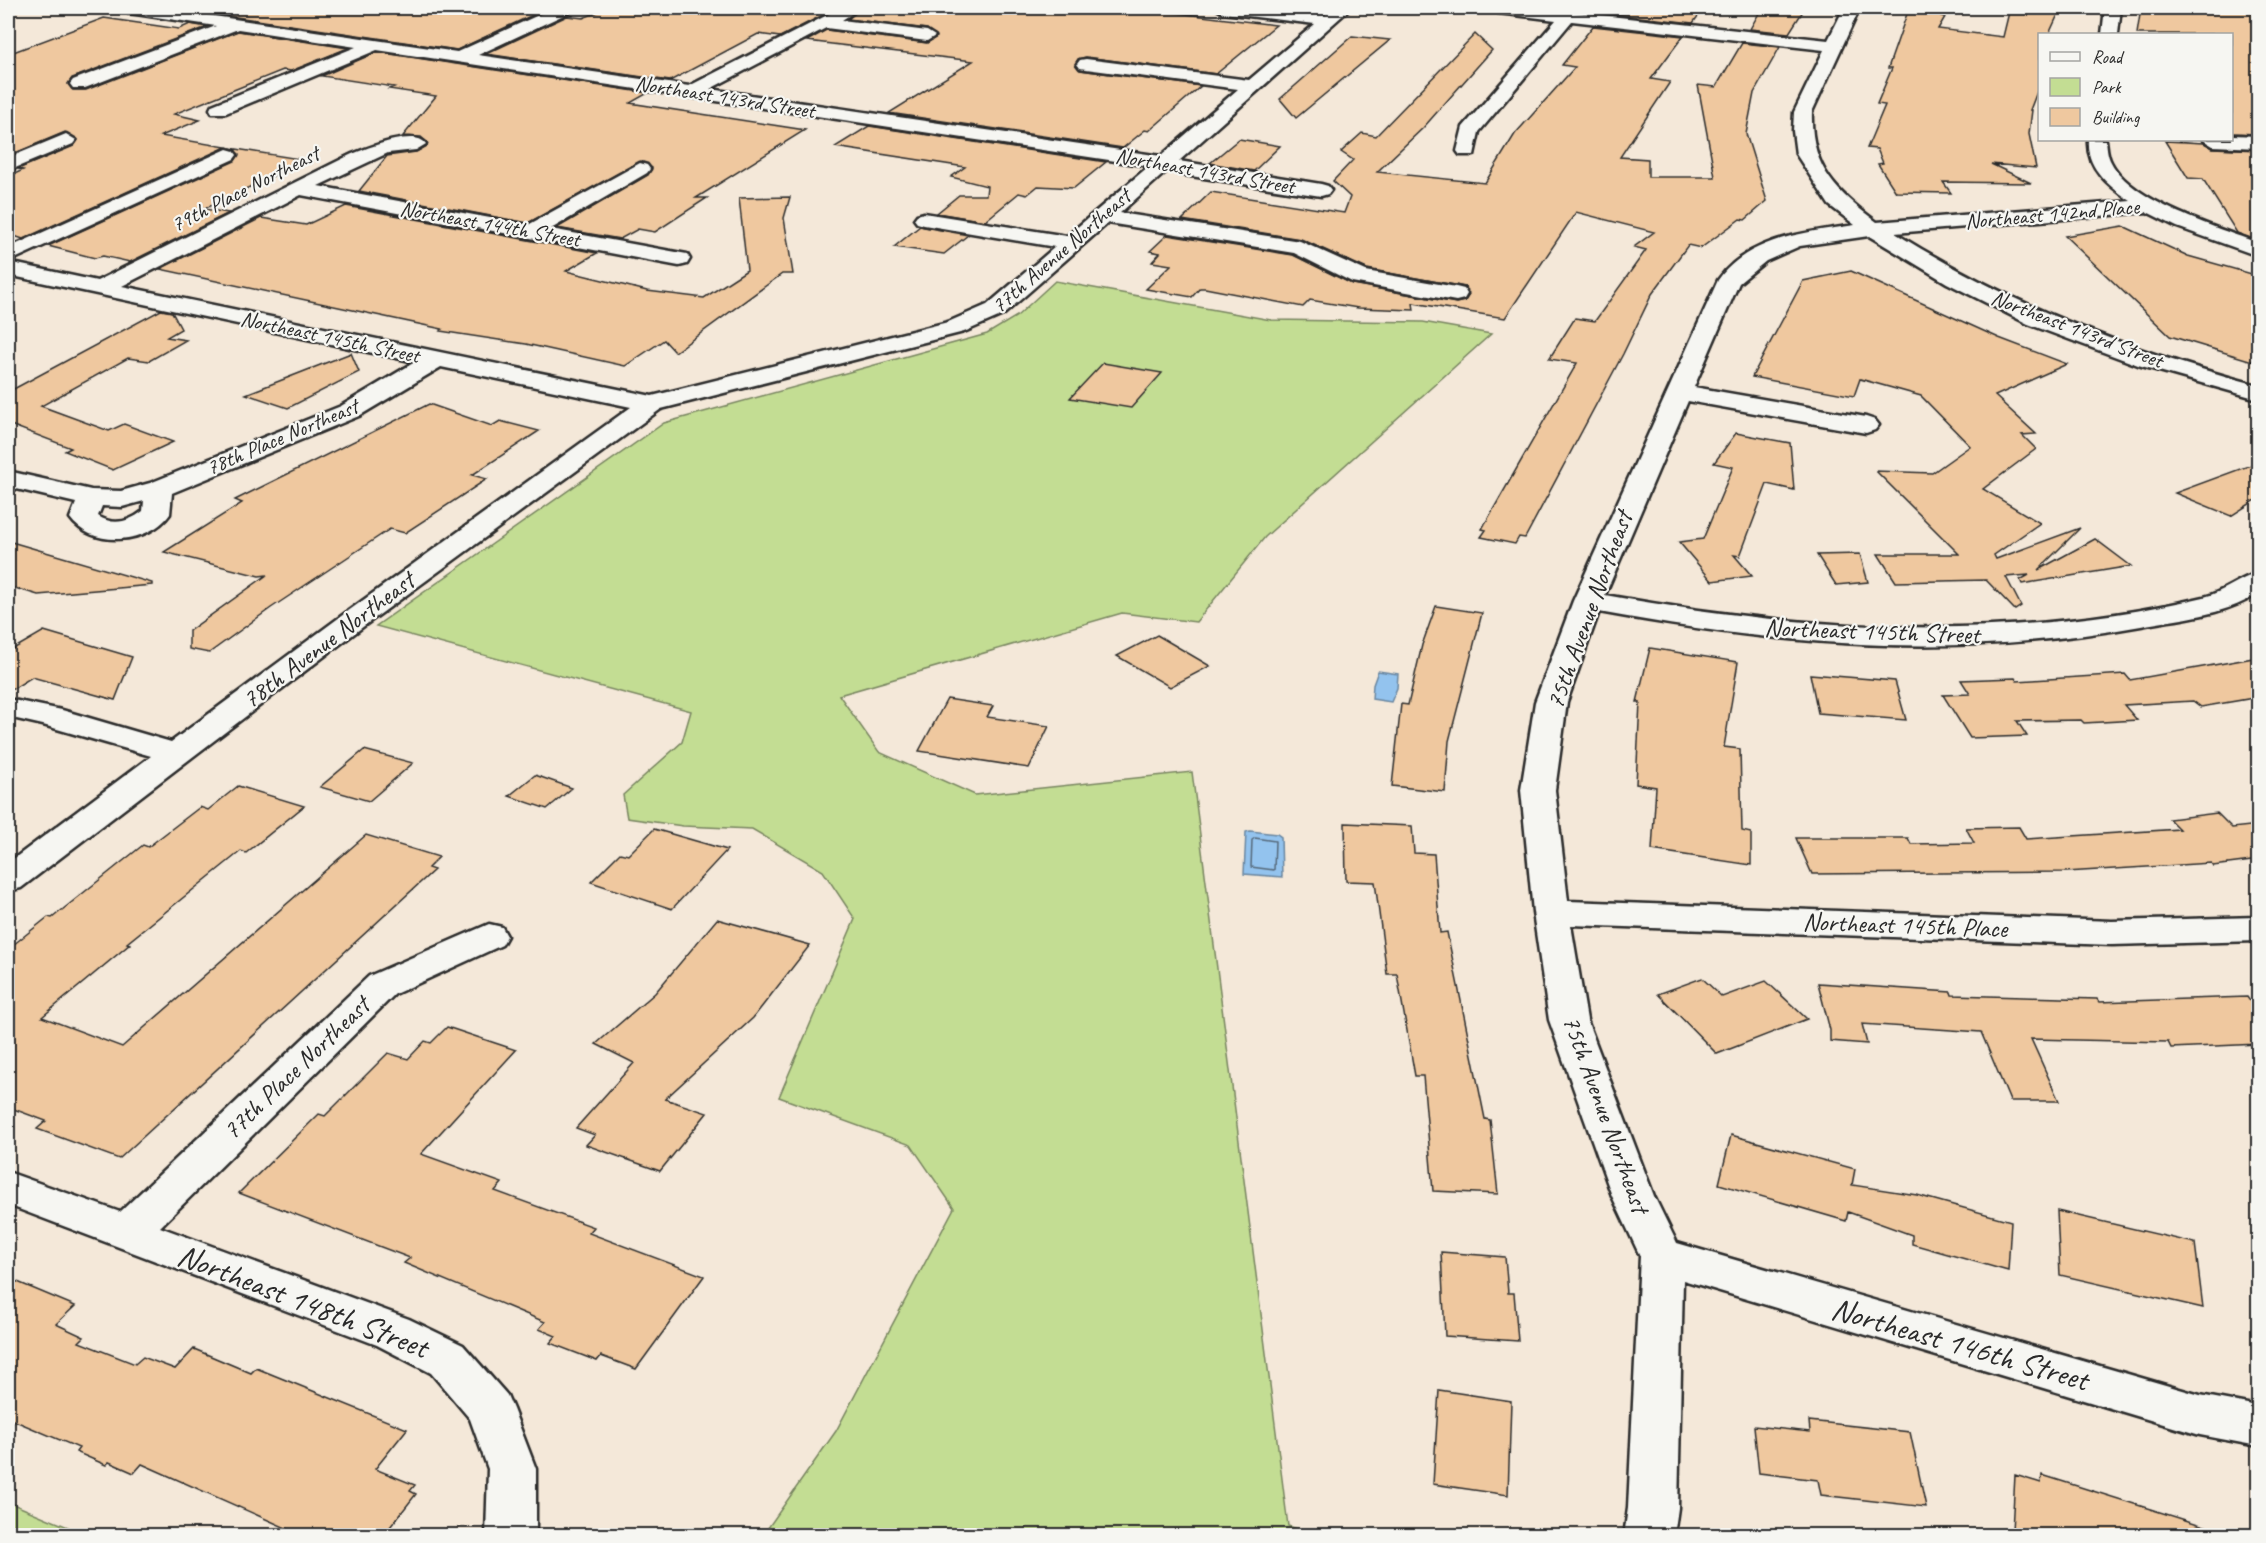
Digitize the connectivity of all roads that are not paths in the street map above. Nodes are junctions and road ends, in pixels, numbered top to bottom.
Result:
1 (129, 8) edge
2 (566, 8) edge
3 (852, 8) edge
4 (1223, 8) edge
5 (1498, 8) edge
6 (1852, 8) edge
7 (2113, 8) edge
8 (1335, 14) edge
9 (1568, 16) junction
10 (825, 22) junction
11 (236, 24) junction
12 (2110, 33) edge
13 (927, 36) dead end
14 (375, 45) junction
15 (1834, 46) junction
16 (459, 57) junction
17 (1086, 64) dead end
18 (79, 84) dead end
19 (1253, 86) junction
20 (691, 92) junction
21 (219, 109) dead end
22 (66, 140) dead end
23 (2097, 141) edge
24 (2233, 141) edge
25 (2259, 142) edge
26 (416, 144) dead end
27 (1467, 151) dead end
28 (227, 155) dead end
29 (1164, 162) junction
30 (8, 165) edge
31 (640, 169) dead end
32 (300, 189) junction
33 (1320, 190) dead end
34 (2150, 206) junction
35 (1102, 216) junction
36 (924, 219) dead end
37 (2194, 227) junction
38 (1873, 229) junction
39 (531, 232) junction
40 (2157, 235) dead end
41 (1071, 243) junction
42 (2259, 251) edge
43 (8, 256) edge
44 (680, 259) dead end
45 (2234, 261) dead end
46 (8, 269) edge
47 (99, 288) junction
48 (1456, 294) dead end
49 (435, 360) junction
50 (1679, 392) junction
51 (2259, 392) edge
52 (652, 404) junction
53 (1866, 425) dead end
54 (8, 479) edge
55 (159, 489) junction
56 (91, 498) junction
57 (2259, 582) edge
58 (1588, 601) junction
59 (8, 708) edge
60 (177, 753) junction
61 (8, 880) edge
62 (1551, 912) junction
63 (2259, 929) edge
64 (489, 936) dead end
65 (8, 1188) edge
66 (126, 1233) junction
67 (1662, 1256) junction
68 (2259, 1426) edge
69 (511, 1536) edge
70 (1649, 1536) edge

1 - 11 street, Northeast 143rd Street
2 - 16 street
3 - 10 street
4 - 8 street
5 - 9 street
6 - 15 street
7 - 12 street
8 - 19 street, 77th Avenue Northeast
9 - 15 street
9 - 27 street
10 - 13 street
10 - 20 street
11 - 14 street, Northeast 143rd Street
11 - 18 street
14 - 16 street, Northeast 143rd Street
14 - 21 street
15 - 38 street
16 - 20 street, Northeast 143rd Street
17 - 19 street
19 - 29 street, 77th Avenue Northeast
20 - 29 street, Northeast 143rd Street
22 - 30 street
23 - 34 street
24 - 25 street
26 - 32 street, 79th Place Northeast
28 - 43 street
29 - 33 street, Northeast 143rd Street
29 - 35 street, 77th Avenue Northeast
31 - 39 street
32 - 39 street, Northeast 144th Street
32 - 47 street, 79th Place Northeast
34 - 37 street, Northeast 142nd Place
34 - 38 street, Northeast 142nd Place
35 - 41 street, 77th Avenue Northeast
35 - 48 street
36 - 41 street
37 - 40 street
37 - 42 street, Northeast 142nd Place
38 - 50 street, 75th Avenue Northeast
38 - 51 street, Northeast 143rd Street
39 - 44 street, Northeast 144th Street
41 - 52 street, 77th Avenue Northeast
42 - 45 street
46 - 47 street, Northeast 145th Street
47 - 49 street, Northeast 145th Street
49 - 52 street, Northeast 145th Street
49 - 55 street, 78th Place Northeast
50 - 53 street
50 - 58 street, 75th Avenue Northeast
52 - 60 street, 78th Avenue Northeast
54 - 56 street
55 - 56 street, 78th Place Northeast
55 - 56 street
57 - 58 street, Northeast 145th Street
58 - 62 street, 75th Avenue Northeast
59 - 60 street
60 - 61 street, 78th Avenue Northeast
62 - 63 street, Northeast 145th Place
62 - 67 street, 75th Avenue Northeast
64 - 66 street, 77th Place Northeast
65 - 66 street, Northeast 148th Street
66 - 69 street, Northeast 148th Street
67 - 68 street, Northeast 146th Street
67 - 70 street, 75th Avenue Northeast

